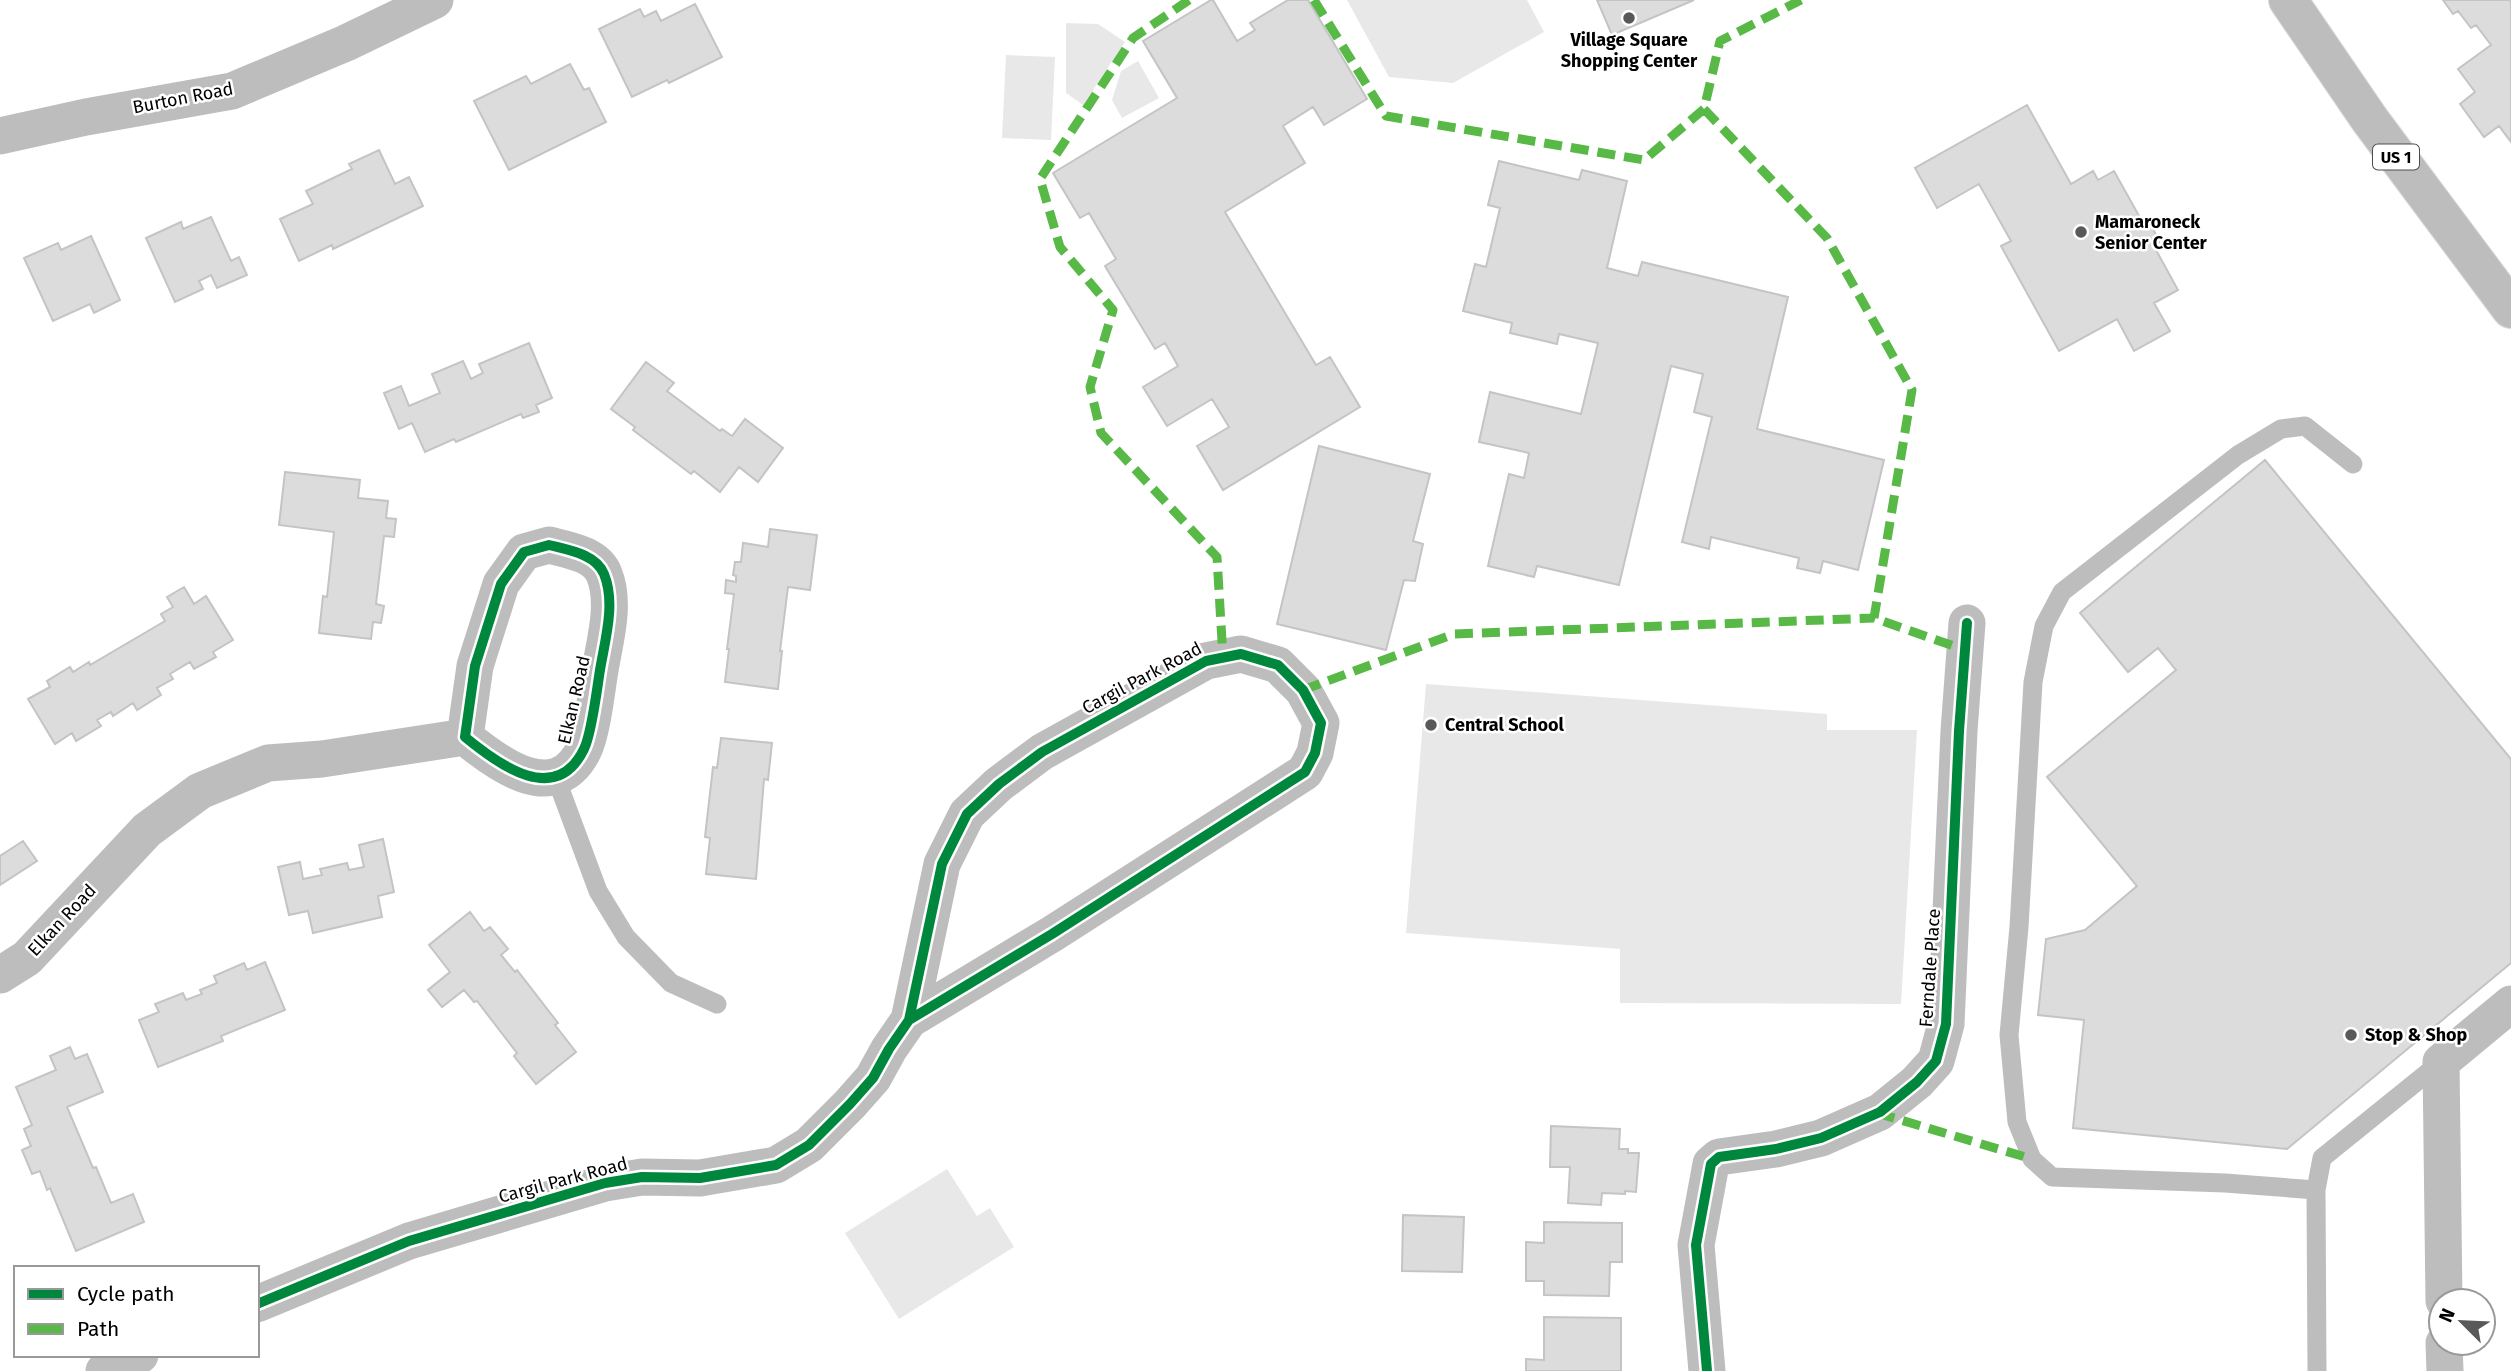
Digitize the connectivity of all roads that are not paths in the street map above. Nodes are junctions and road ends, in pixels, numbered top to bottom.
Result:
1 (435, 0) edge
2 (2288, 0) edge
3 (0, 136) edge
4 (2511, 309) edge
5 (2353, 464) dead end
6 (1967, 623) dead end
7 (465, 737) junction
8 (556, 778) junction
9 (0, 975) edge
10 (717, 1004) dead end
11 (2511, 1004) edge
12 (909, 1020) junction
13 (2441, 1062) junction
14 (2316, 1190) junction
15 (2444, 1287) edge
16 (259, 1303) edge
17 (136, 1357) edge
18 (104, 1371) edge
19 (1707, 1371) edge
20 (2317, 1371) edge

1 - 3 street, Burton Road
2 - 4 main road, US 1
5 - 14 lane
6 - 19 street, Ferndale Place
7 - 8 street
7 - 8 street, Elkan Road
7 - 9 street, Elkan Road
8 - 10 lane
11 - 13 street
12 - 12 street, Cargil Park Road
12 - 16 street, Cargil Park Road
13 - 14 lane
13 - 15 street
14 - 20 lane
17 - 18 street

